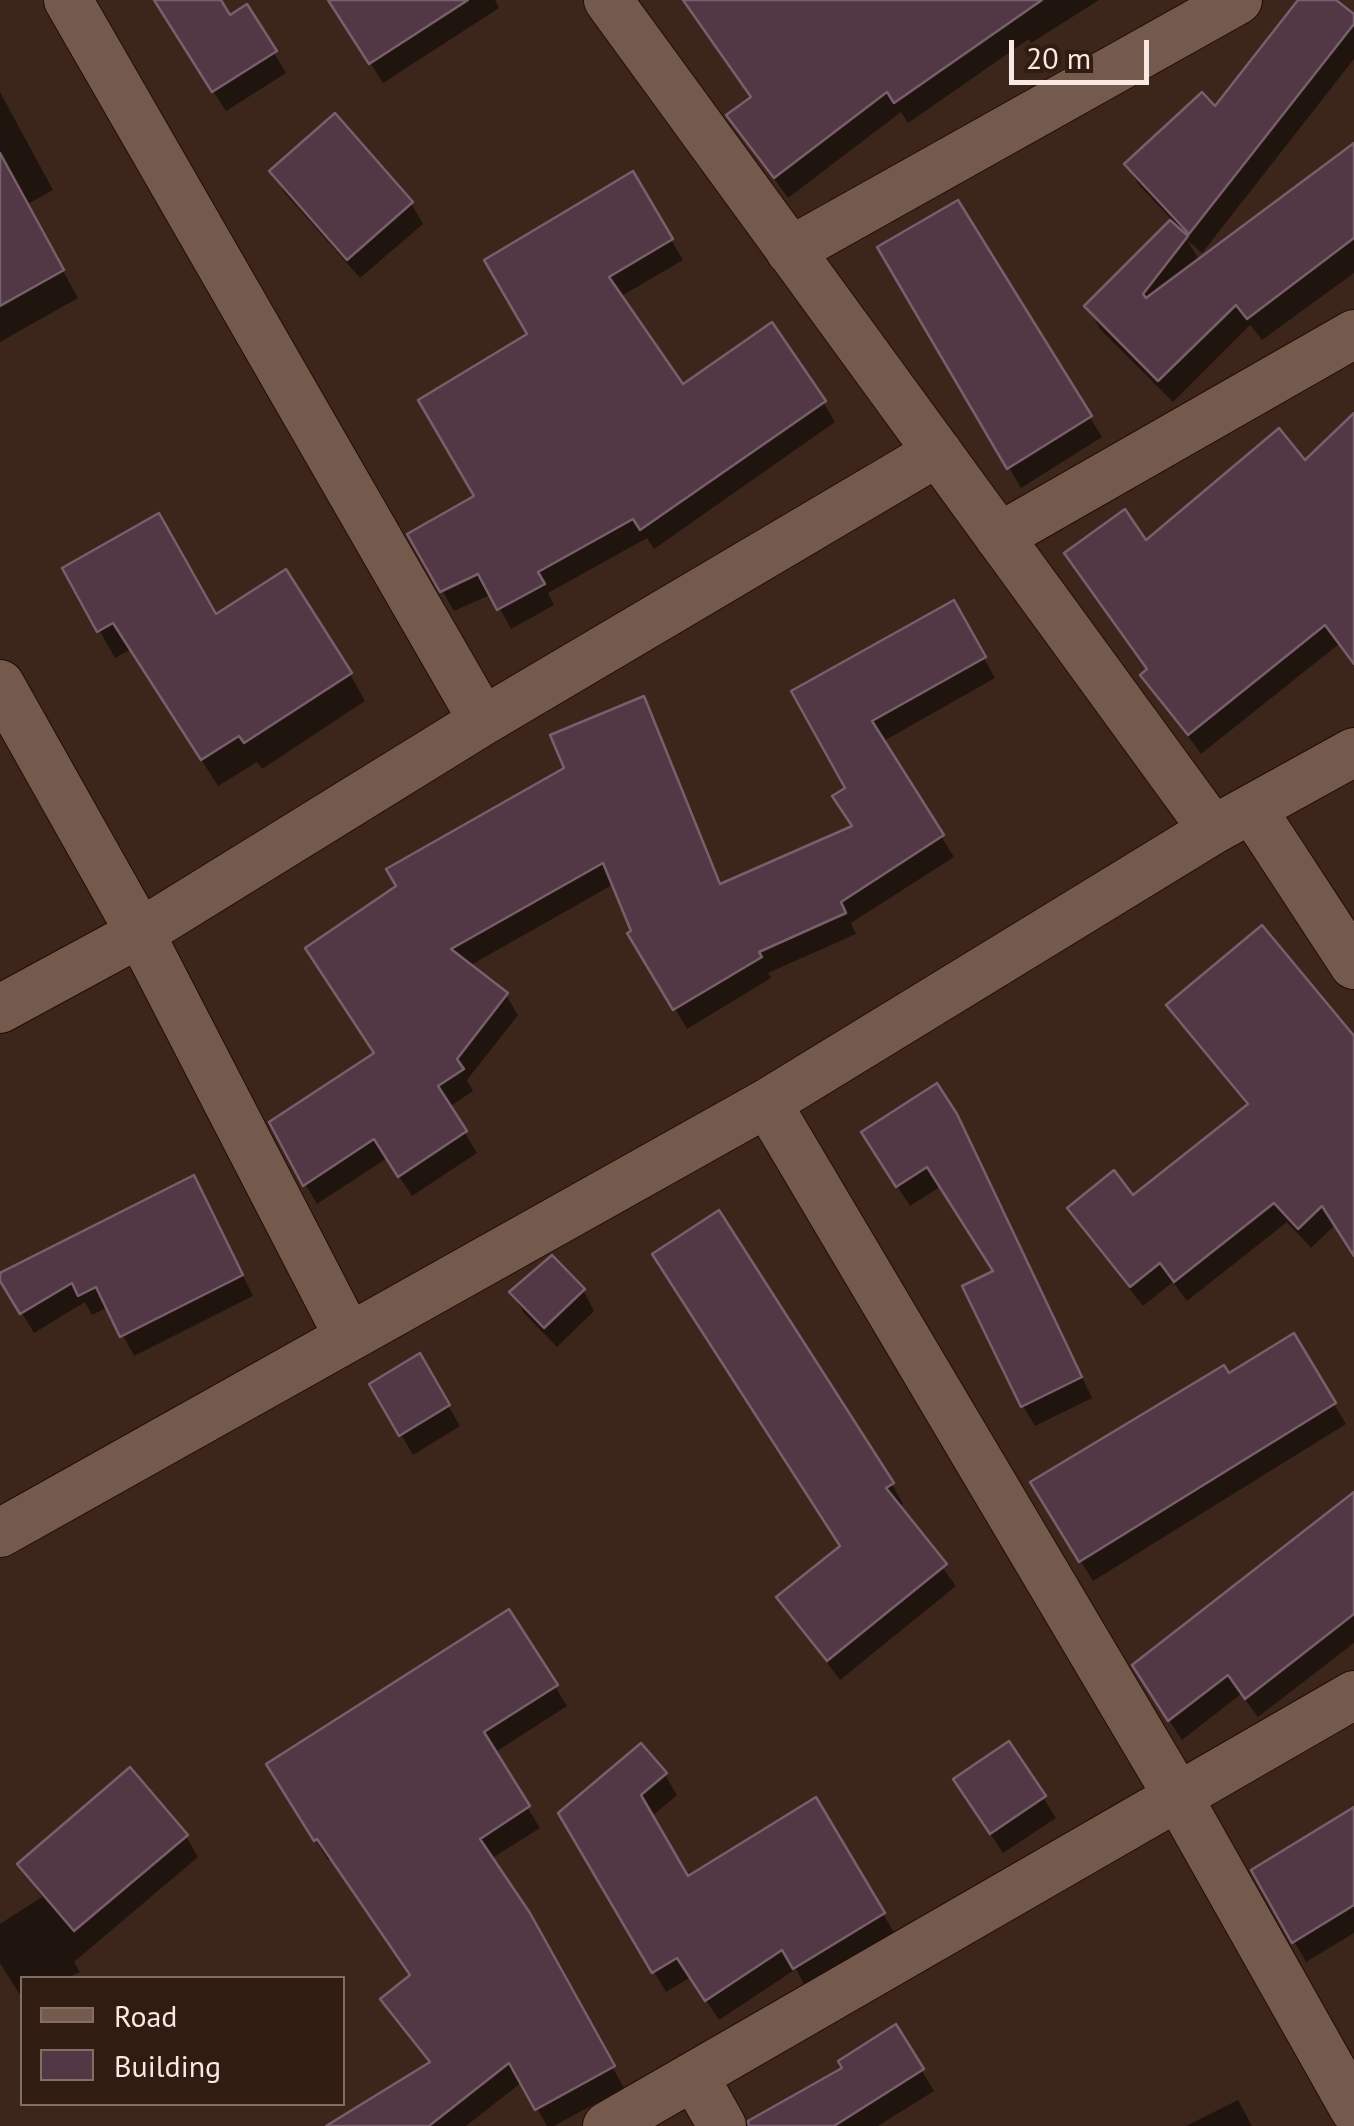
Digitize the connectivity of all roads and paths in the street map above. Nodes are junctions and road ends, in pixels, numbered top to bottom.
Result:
1 (68, 0) edge
2 (608, 0) edge
3 (1238, 0) edge
4 (790, 251) junction
5 (1354, 334) edge
6 (938, 452) junction
7 (999, 537) junction
8 (0, 684) edge
9 (484, 721) junction
10 (1354, 752) edge
11 (1232, 819) junction
12 (140, 933) junction
13 (1354, 964) edge
14 (0, 1009) edge
15 (767, 1103) junction
16 (348, 1336) junction
17 (0, 1533) edge
18 (1354, 1695) edge
19 (1177, 1795) junction
20 (694, 2076) junction
21 (1354, 2109) edge
22 (607, 2126) edge
23 (722, 2126) edge

1 - 9 street
2 - 4 street
3 - 4 street
4 - 6 street
5 - 7 street
6 - 7 street
6 - 9 street
7 - 11 street
8 - 12 street
9 - 12 street
10 - 11 street
11 - 13 street
11 - 15 street
12 - 14 street
12 - 16 street
15 - 16 street
15 - 19 street
16 - 17 street
18 - 19 street
19 - 20 street
19 - 21 street
20 - 22 street
20 - 23 street

